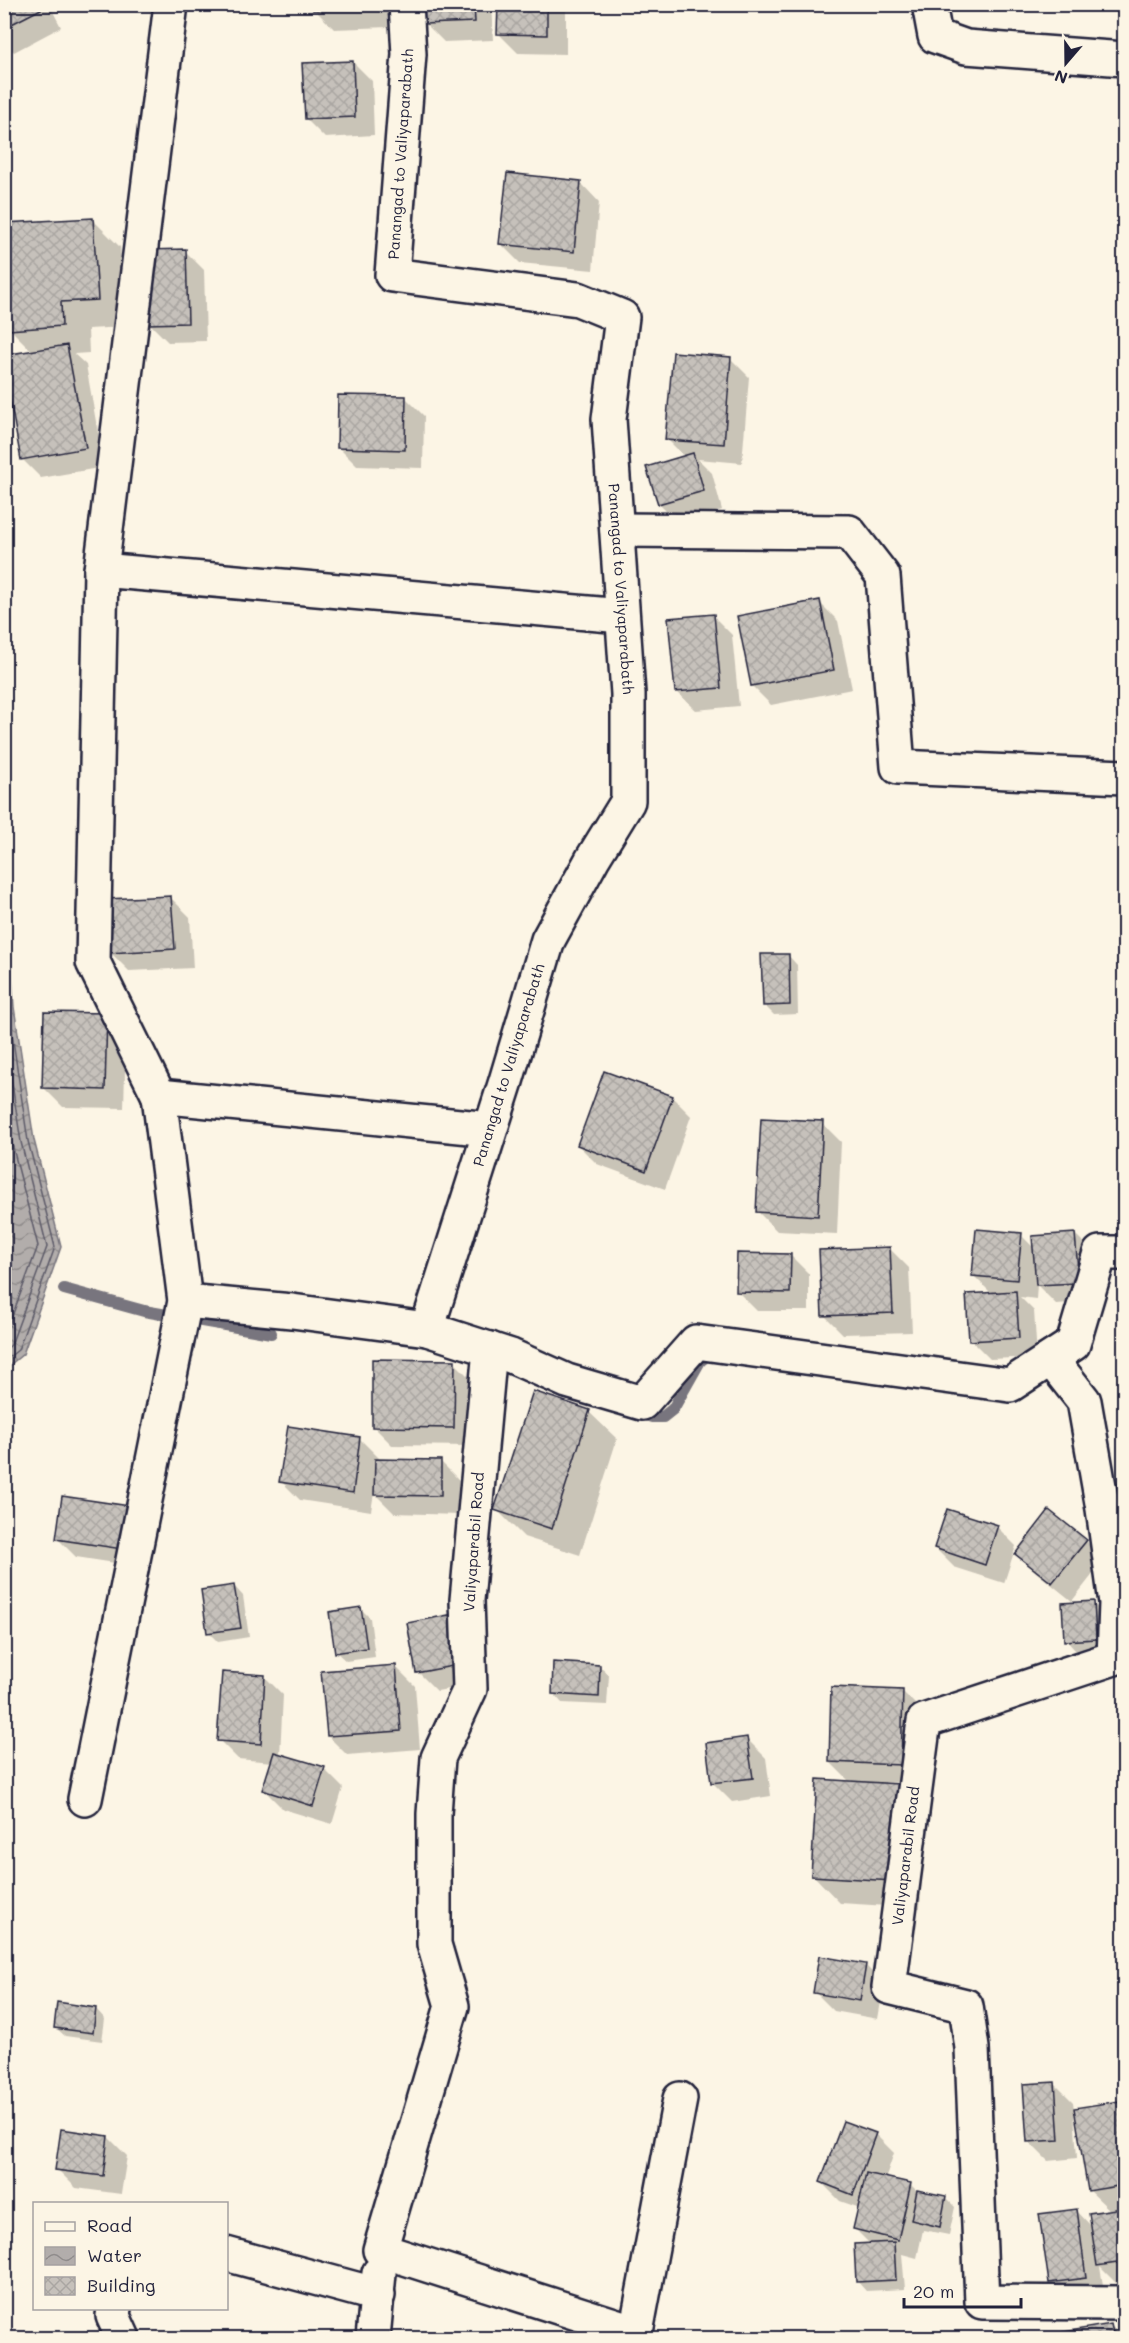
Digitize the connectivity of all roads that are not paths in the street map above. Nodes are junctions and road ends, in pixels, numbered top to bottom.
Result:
1 (171, 4) edge
2 (406, 4) edge
3 (929, 4) edge
4 (1125, 59) edge
5 (616, 530) junction
6 (101, 570) junction
7 (622, 616) junction
8 (1125, 777) edge
9 (159, 1096) junction
10 (490, 1129) junction
11 (1125, 1253) edge
12 (185, 1301) junction
13 (428, 1329) junction
14 (490, 1349) junction
15 (1051, 1359) junction
16 (85, 1799) dead end
17 (681, 2098) dead end
18 (380, 2250) junction
19 (228, 2255) edge
20 (378, 2295) junction
21 (1125, 2303) edge
22 (114, 2310) edge
23 (635, 2335) edge
24 (123, 2338) edge
25 (373, 2338) edge

1 - 6 street
2 - 5 street, Panangad to Valiyaparabath
3 - 4 street
5 - 7 street, Panangad to Valiyaparabath
5 - 8 street
6 - 7 street
6 - 9 street
7 - 10 street, Panangad to Valiyaparabath
9 - 10 street
9 - 12 street
10 - 13 street, Panangad to Valiyaparabath
11 - 15 street
12 - 13 street
12 - 16 street
13 - 14 street
14 - 15 street
14 - 18 street, Valiyaparabil Road
15 - 21 street, Valiyaparabil Road
17 - 23 street
18 - 20 street, Valiyaparabil Road
18 - 23 street
19 - 20 street
20 - 25 street, Valiyaparabil Road
22 - 24 street

